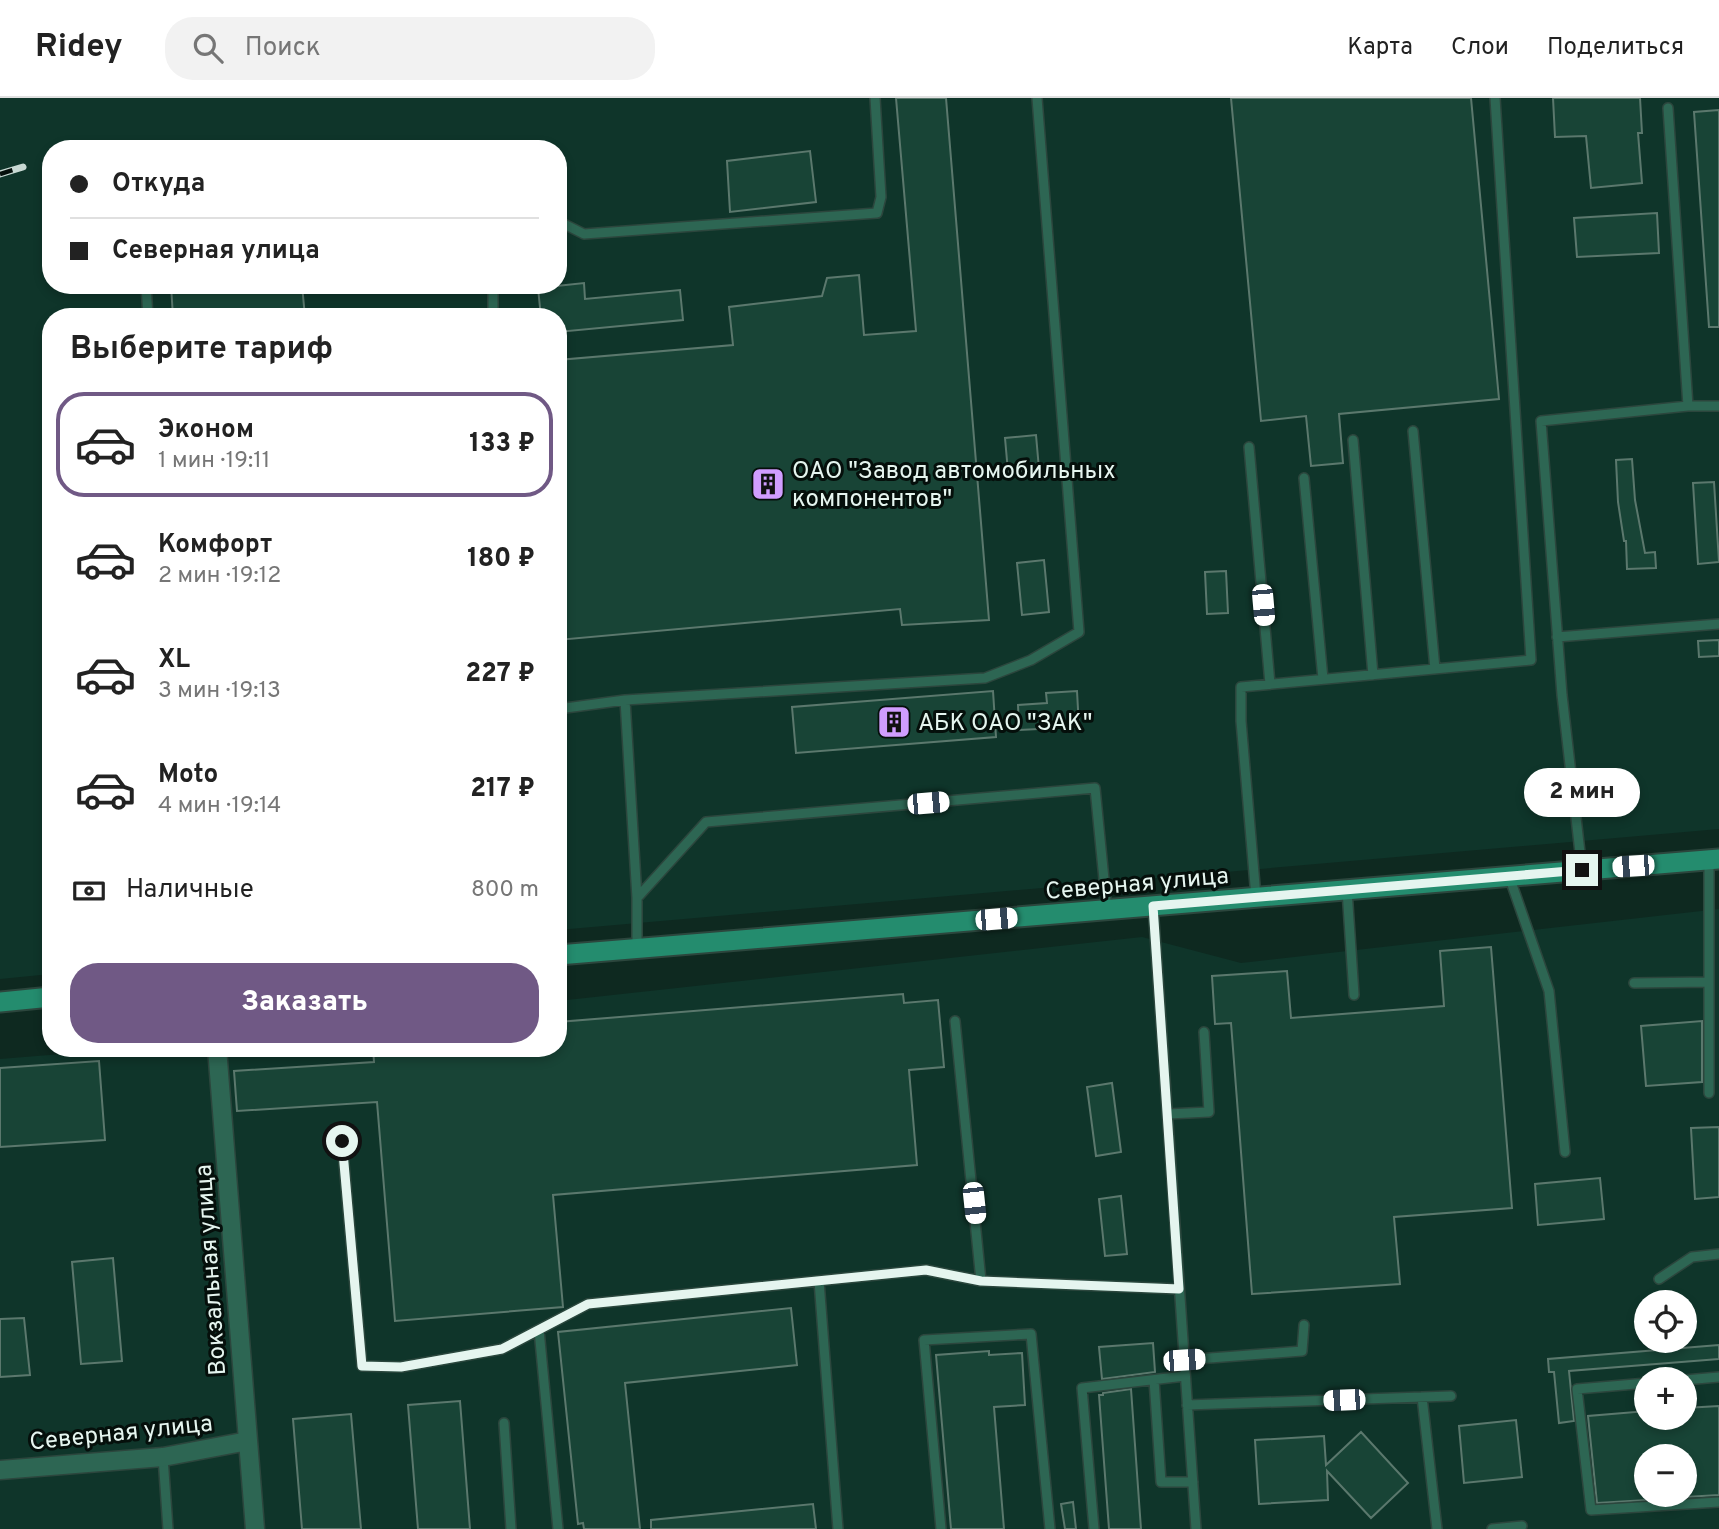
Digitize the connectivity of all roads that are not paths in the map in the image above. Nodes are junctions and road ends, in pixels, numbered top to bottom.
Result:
1 (875, 98) edge
2 (1037, 98) edge
3 (1495, 98) edge
4 (1668, 108) dead end
5 (567, 225) edge
6 (1688, 406) junction
7 (1719, 406) edge
8 (1413, 431) dead end
9 (1353, 440) dead end
10 (1249, 447) dead end
11 (1304, 478) dead end
12 (1719, 624) edge
13 (1557, 637) junction
14 (1435, 669) junction
15 (1373, 674) junction
16 (1323, 679) junction
17 (1270, 684) junction
18 (625, 701) junction
19 (567, 708) edge
20 (1714, 859) edge
21 (1582, 870) junction
22 (1508, 877) junction
23 (1347, 890) junction
24 (1256, 897) junction
25 (637, 898) junction
26 (1153, 906) junction
27 (1107, 910) junction
28 (637, 949) junction
29 (567, 954) edge
30 (1709, 982) junction
31 (1634, 983) dead end
32 (1354, 995) dead end
33 (42, 998) edge
34 (0, 1002) edge
35 (956, 1021) dead end
36 (1204, 1032) dead end
37 (218, 1057) edge
38 (1709, 1093) dead end
39 (1168, 1114) junction
40 (342, 1141) dead end
41 (1565, 1152) dead end
42 (1719, 1254) edge
43 (1659, 1279) dead end
44 (819, 1281) junction
45 (981, 1281) junction
46 (1179, 1289) junction
47 (1304, 1325) dead end
48 (539, 1330) junction
49 (1184, 1360) junction
50 (1185, 1376) junction
51 (1719, 1377) edge
52 (1697, 1379) edge
53 (1154, 1380) junction
54 (1634, 1384) edge
55 (1451, 1396) dead end
56 (1422, 1397) junction
57 (1187, 1405) junction
58 (504, 1423) dead end
59 (248, 1441) junction
60 (163, 1457) junction
61 (0, 1470) edge
62 (1192, 1482) junction
63 (1719, 1502) edge
64 (1522, 1526) dead end
65 (168, 1529) edge
66 (255, 1529) edge
67 (511, 1529) edge
68 (558, 1529) edge
69 (838, 1529) edge
70 (941, 1529) edge
71 (1050, 1529) edge
72 (1094, 1529) edge
73 (1196, 1529) edge
74 (1437, 1529) edge
75 (1492, 1529) edge

1 - 5 lane
2 - 18 lane
3 - 14 lane
4 - 6 lane
6 - 7 lane
6 - 13 lane
8 - 14 lane
9 - 15 lane
10 - 17 lane
11 - 16 lane
12 - 13 lane
13 - 21 lane
14 - 15 lane
15 - 16 lane
16 - 17 lane
17 - 24 lane
18 - 19 lane
18 - 25 lane
20 - 21 main road, Северная улица
20 - 30 lane
21 - 22 main road, Северная улица
22 - 23 main road, Северная улица
22 - 41 lane
23 - 24 main road, Северная улица
23 - 32 lane
24 - 26 main road, Северная улица
25 - 27 lane
25 - 28 lane
26 - 27 main road, Северная улица
26 - 39 lane
27 - 28 main road, Северная улица
28 - 29 main road, Северная улица
30 - 31 lane
30 - 38 lane
33 - 34 main road
35 - 45 lane
36 - 39 lane
37 - 59 street, Вокзальная улица
39 - 46 lane
40 - 48 lane
42 - 43 lane
44 - 45 lane
44 - 48 lane
44 - 69 lane
45 - 46 lane
46 - 49 lane
47 - 49 lane
48 - 68 lane
49 - 50 lane
50 - 53 lane
50 - 57 lane
51 - 52 lane
53 - 62 lane
53 - 72 lane
54 - 63 lane
55 - 56 lane
56 - 57 lane
56 - 74 lane
57 - 62 lane
58 - 67 lane
59 - 60 street, Северная улица
59 - 66 street, Вокзальная улица
60 - 61 street, Северная улица
60 - 65 lane
62 - 73 lane
64 - 75 lane
70 - 71 lane

